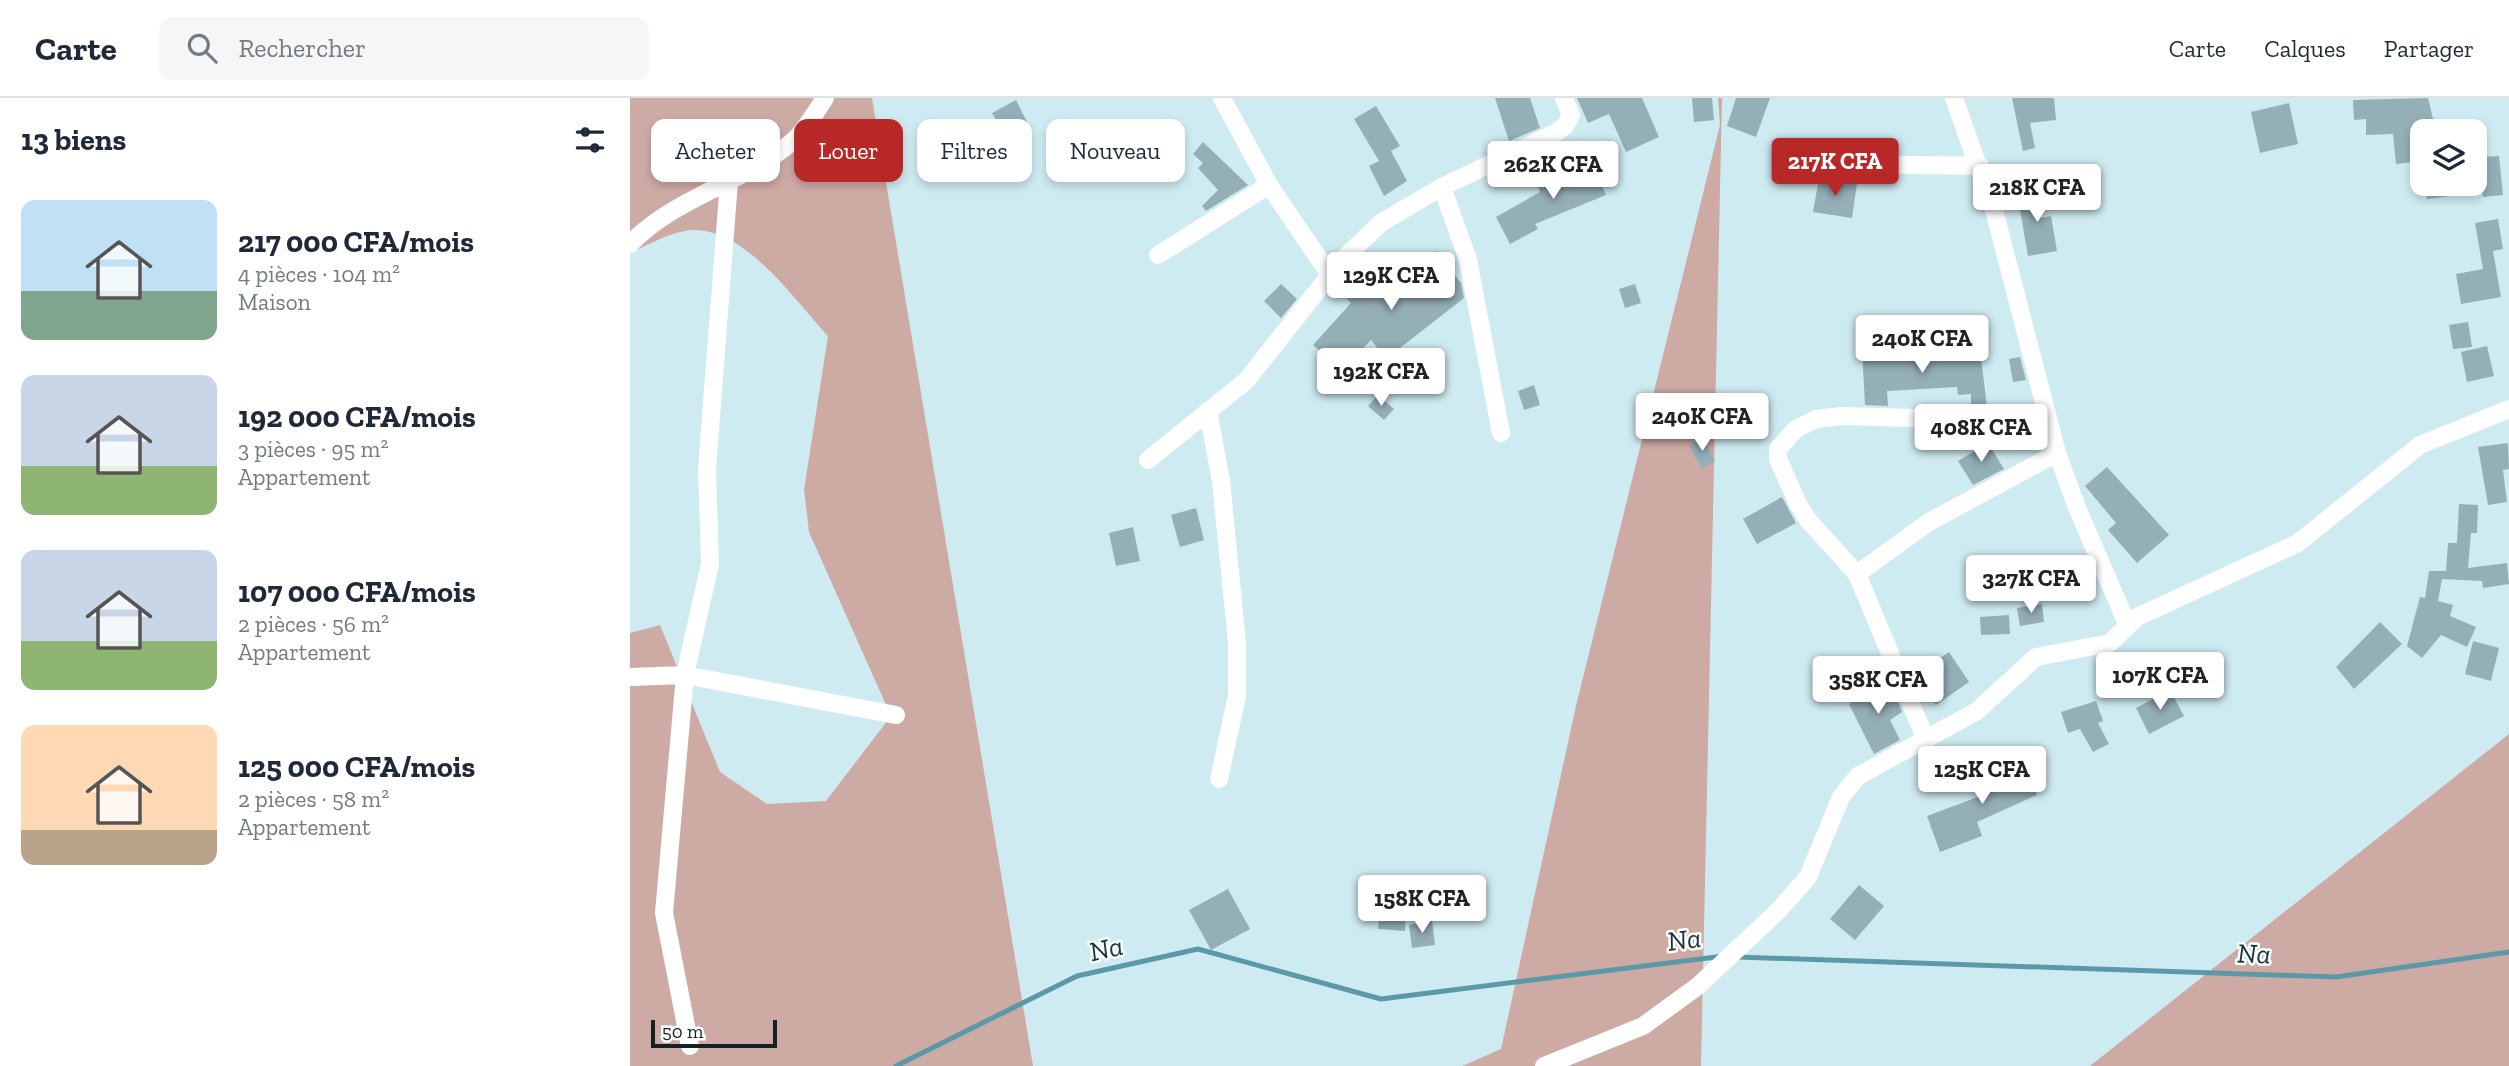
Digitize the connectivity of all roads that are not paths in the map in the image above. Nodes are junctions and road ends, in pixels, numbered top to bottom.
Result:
1 (825, 98) edge
2 (1222, 98) edge
3 (1564, 98) edge
4 (1954, 98) edge
5 (1780, 148) dead end
6 (780, 149) edge
7 (1980, 166) junction
8 (727, 182) edge
9 (729, 182) edge
10 (1269, 185) junction
11 (1442, 187) junction
12 (630, 244) edge
13 (1158, 255) dead end
14 (1330, 275) junction
15 (2509, 409) edge
16 (1208, 411) junction
17 (2048, 417) junction
18 (1501, 433) dead end
19 (2057, 453) junction
20 (1148, 460) dead end
21 (1857, 573) junction
22 (2128, 626) junction
23 (685, 675) junction
24 (630, 677) edge
25 (895, 715) dead end
26 (1926, 740) junction
27 (1219, 779) dead end
28 (690, 1046) dead end
29 (1544, 1066) edge

1 - 6 street
2 - 10 street
3 - 11 street
4 - 7 street
5 - 7 street
7 - 17 street
8 - 12 street
9 - 23 street
10 - 13 street
10 - 14 street
11 - 14 street
11 - 18 street
14 - 16 street
15 - 22 street
16 - 20 street
16 - 27 street
17 - 19 street
17 - 21 street
19 - 21 street
19 - 22 street
21 - 26 street
22 - 26 street
23 - 24 street
23 - 25 street
23 - 28 street
26 - 29 street

